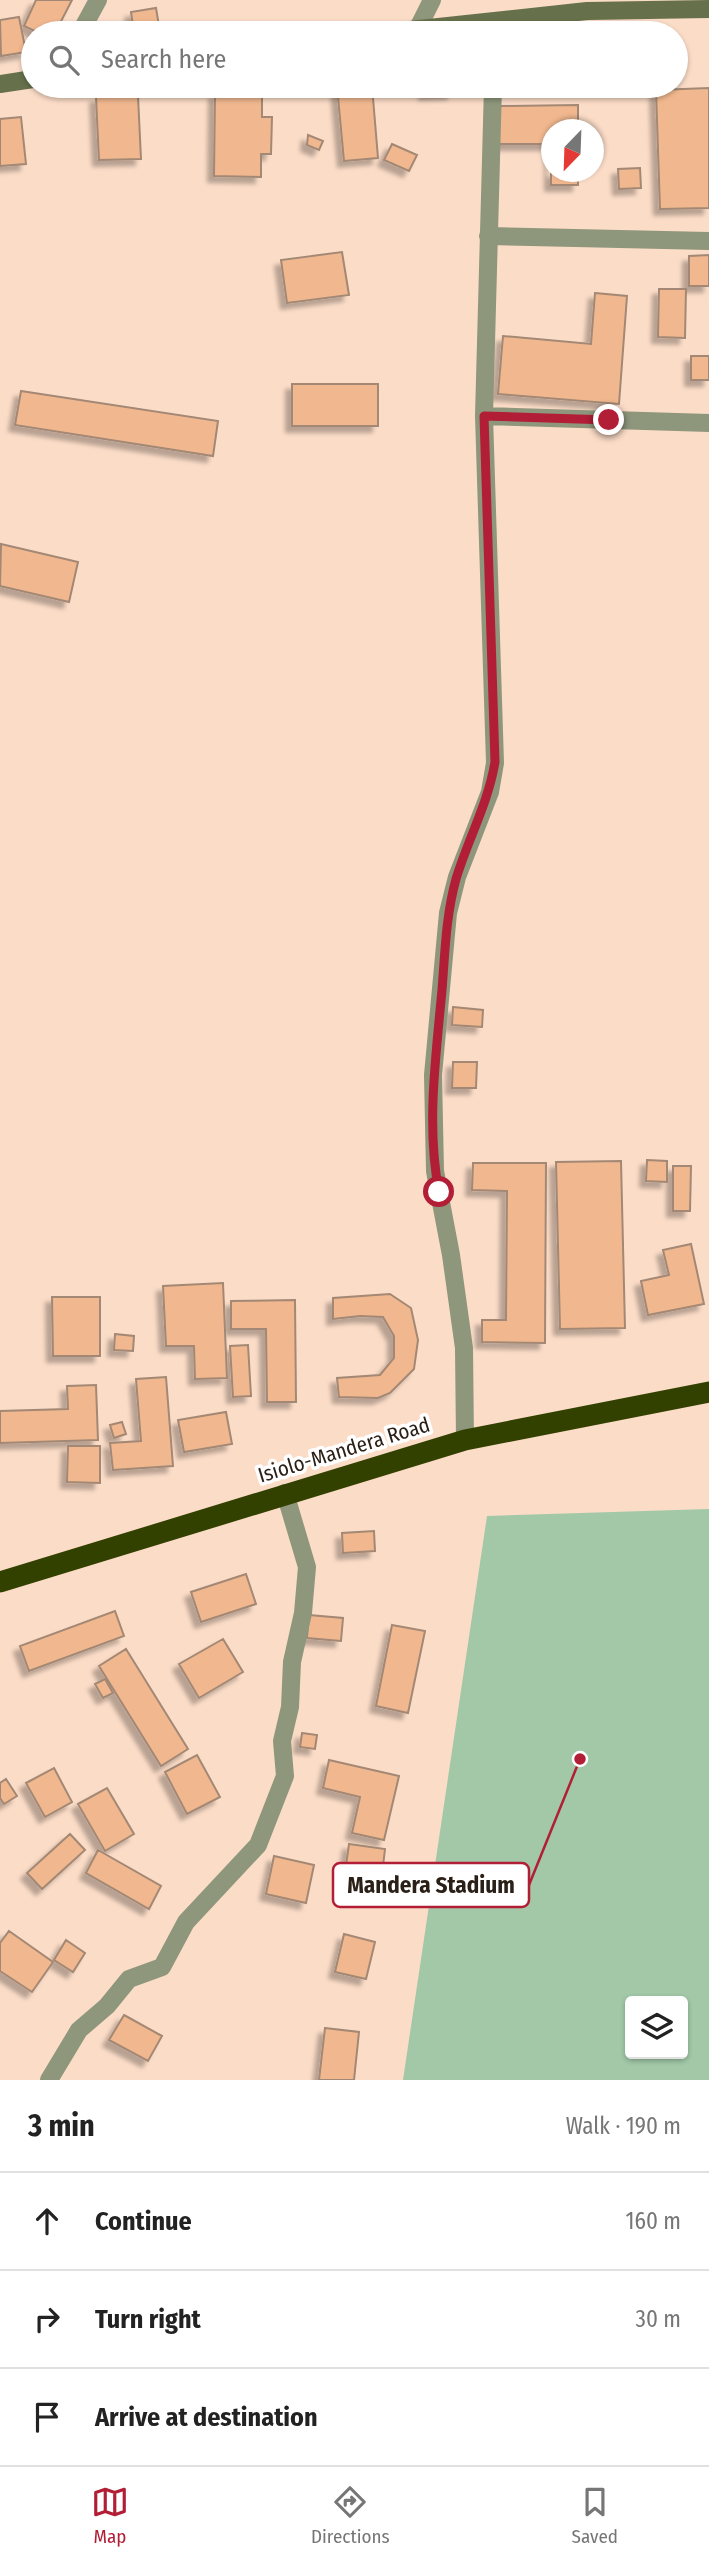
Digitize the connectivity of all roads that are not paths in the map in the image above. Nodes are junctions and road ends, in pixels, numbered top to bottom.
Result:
1 (98, 0) edge
2 (432, 0) edge
3 (590, 6) edge
4 (709, 9) edge
5 (87, 21) edge
6 (422, 21) edge
7 (522, 21) edge
8 (21, 81) edge
9 (0, 85) edge
10 (493, 98) edge
11 (488, 236) junction
12 (709, 241) edge
13 (484, 416) junction
14 (709, 423) edge
15 (709, 1392) edge
16 (465, 1440) junction
17 (285, 1493) junction
18 (0, 1581) edge
19 (50, 2080) edge

1 - 5 street
2 - 6 street
3 - 4 main road
3 - 7 main road
8 - 9 main road
10 - 11 street
11 - 12 street
11 - 13 street
13 - 14 street
13 - 16 street
15 - 16 highway, Isiolo-Mandera Road
16 - 17 highway, Isiolo-Mandera Road
17 - 18 highway, Isiolo-Mandera Road
17 - 19 street

